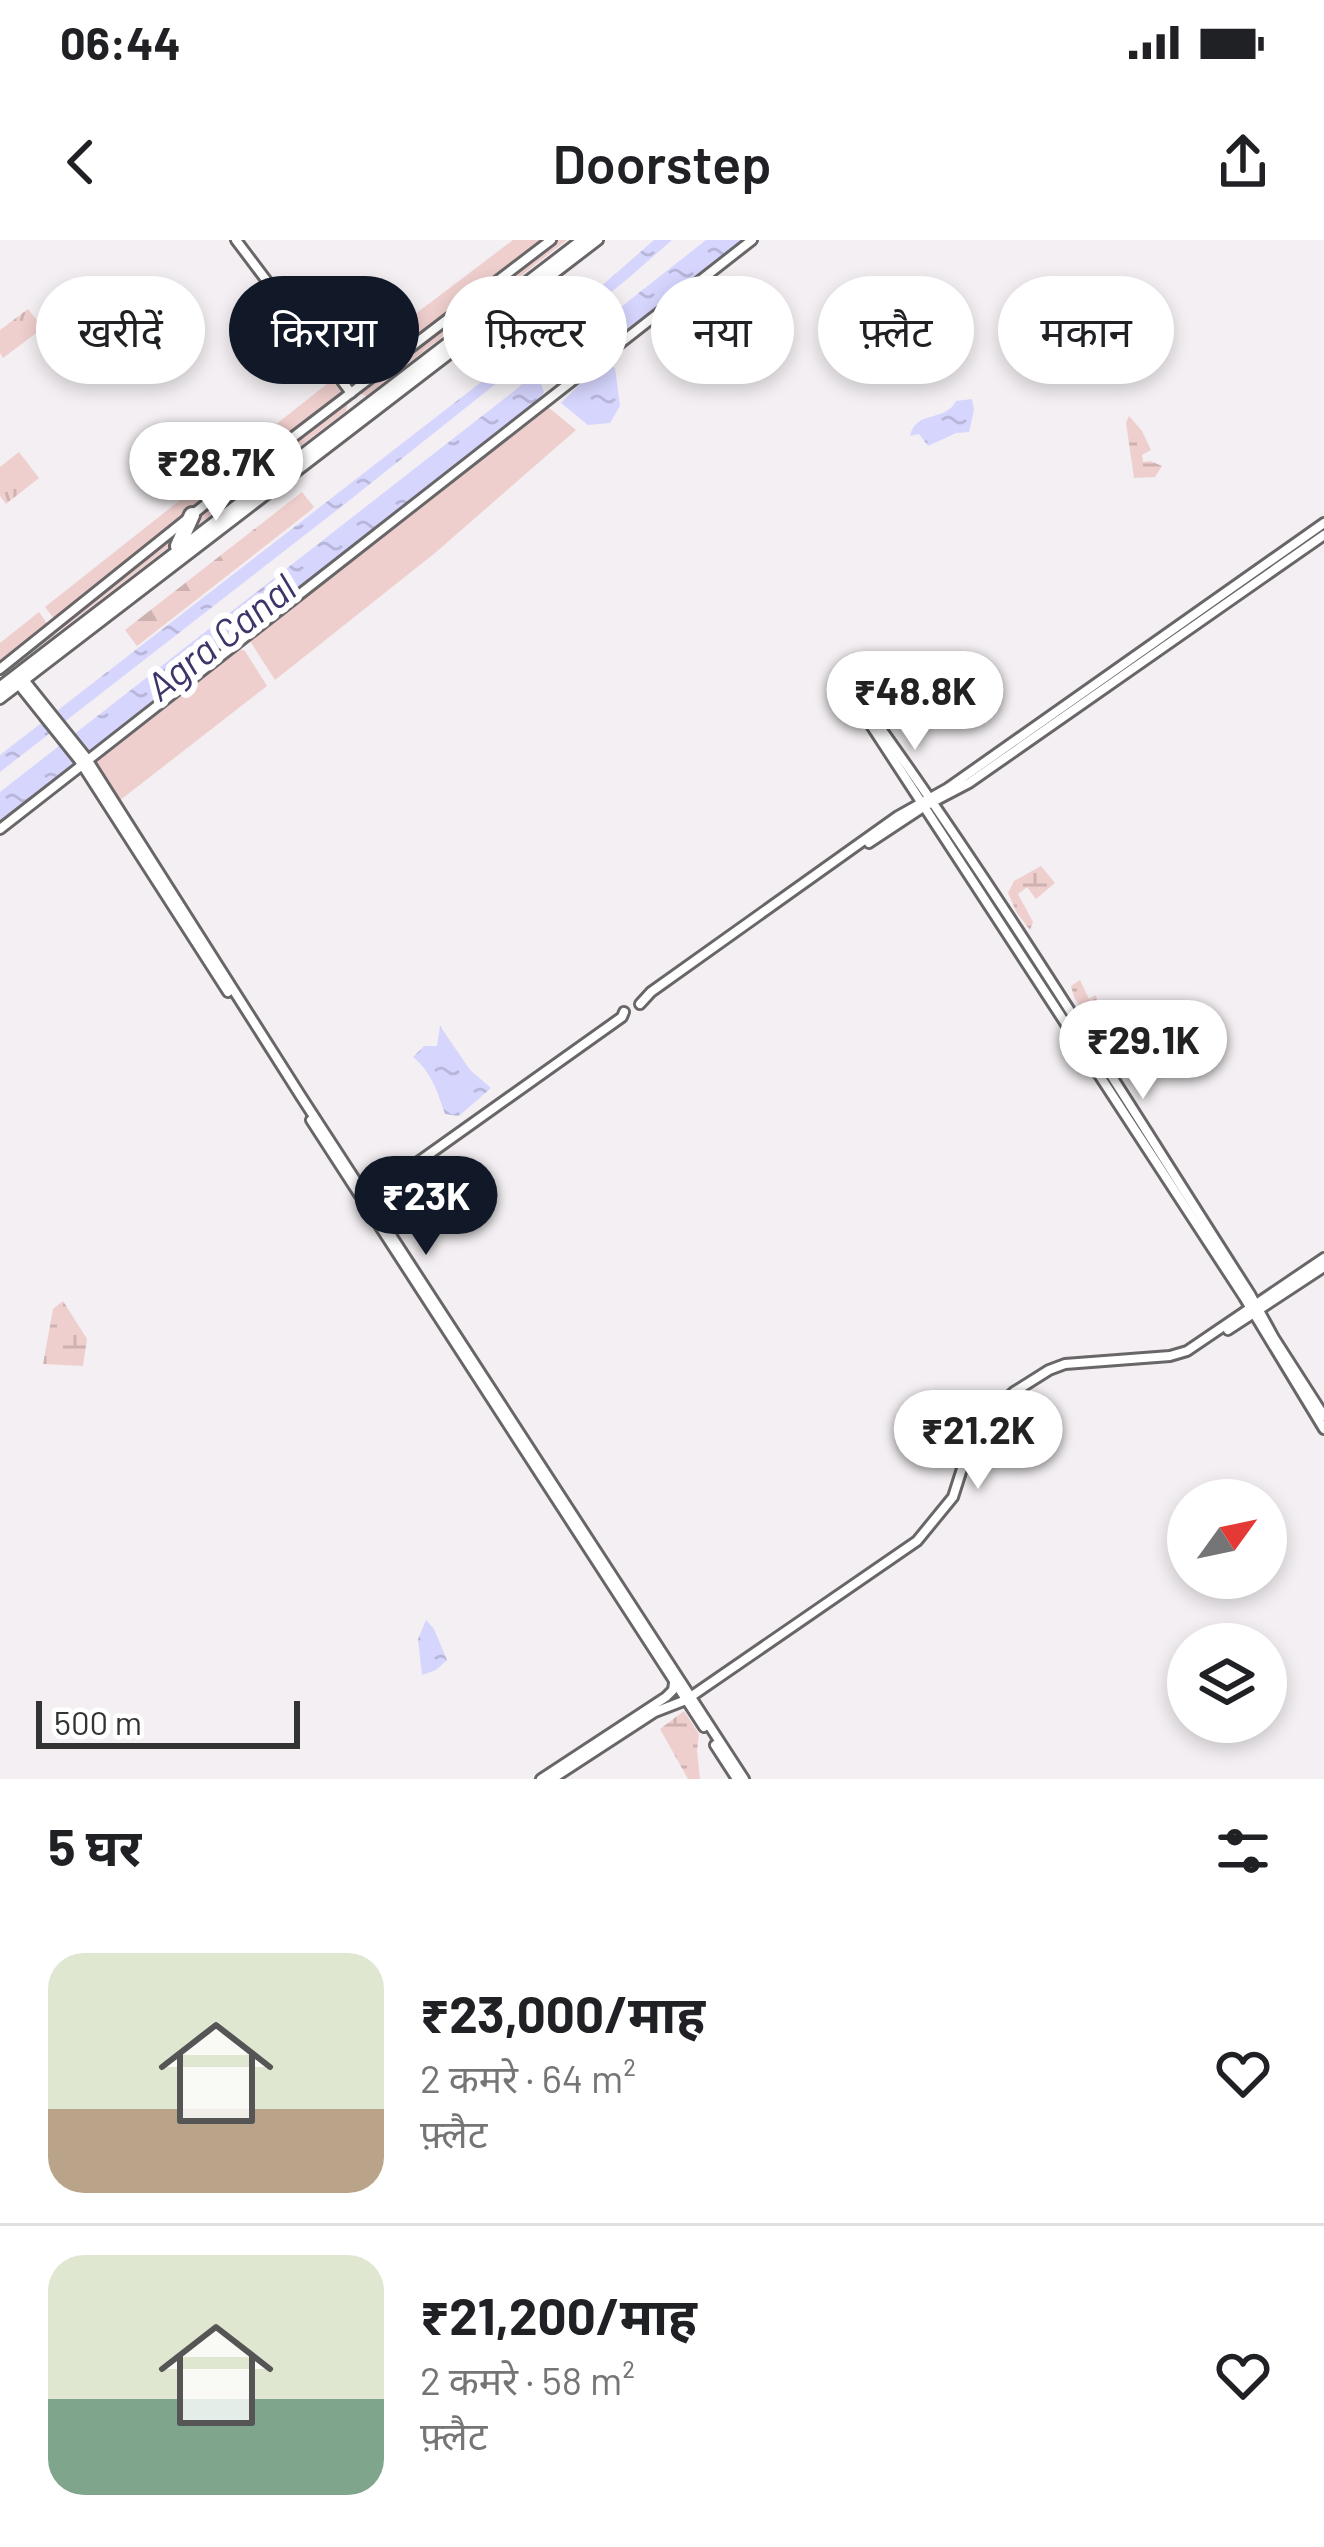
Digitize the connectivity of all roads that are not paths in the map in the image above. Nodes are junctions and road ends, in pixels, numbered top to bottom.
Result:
1 (238, 240) edge
2 (550, 240) edge
3 (575, 240) edge
4 (586, 240) edge
5 (598, 240) edge
6 (752, 240) edge
7 (531, 276) edge
8 (537, 276) edge
9 (443, 345) edge
10 (443, 346) edge
11 (352, 393) junction
12 (293, 458) junction
13 (259, 464) junction
14 (191, 515) junction
15 (1324, 523) edge
16 (1324, 535) edge
17 (178, 546) junction
18 (64, 638) junction
19 (0, 669) edge
20 (22, 683) junction
21 (0, 686) edge
22 (0, 699) edge
23 (83, 760) junction
24 (927, 802) junction
25 (0, 829) edge
26 (640, 1004) dead end
27 (624, 1012) dead end
28 (364, 1198) junction
29 (1324, 1263) edge
30 (1254, 1310) junction
31 (1324, 1416) edge
32 (1324, 1429) edge
33 (674, 1681) junction
34 (690, 1700) junction
35 (541, 1779) edge
36 (552, 1779) edge
37 (740, 1779) edge

1 - 11 street
2 - 11 street
3 - 7 highway
4 - 8 highway
5 - 20 street
6 - 23 street
9 - 12 highway
10 - 18 highway
11 - 13 street
12 - 13 highway
12 - 17 highway
13 - 14 street
14 - 17 highway
14 - 19 street
15 - 24 street
16 - 24 street
17 - 18 highway
18 - 21 highway
20 - 22 street
20 - 23 street
23 - 25 street
23 - 28 street
24 - 24 street
24 - 26 street
24 - 30 street
27 - 28 street
28 - 33 street
28 - 34 street
29 - 30 street
30 - 31 street
30 - 32 street
30 - 34 street
33 - 34 street
33 - 35 street
34 - 36 street
34 - 37 street

